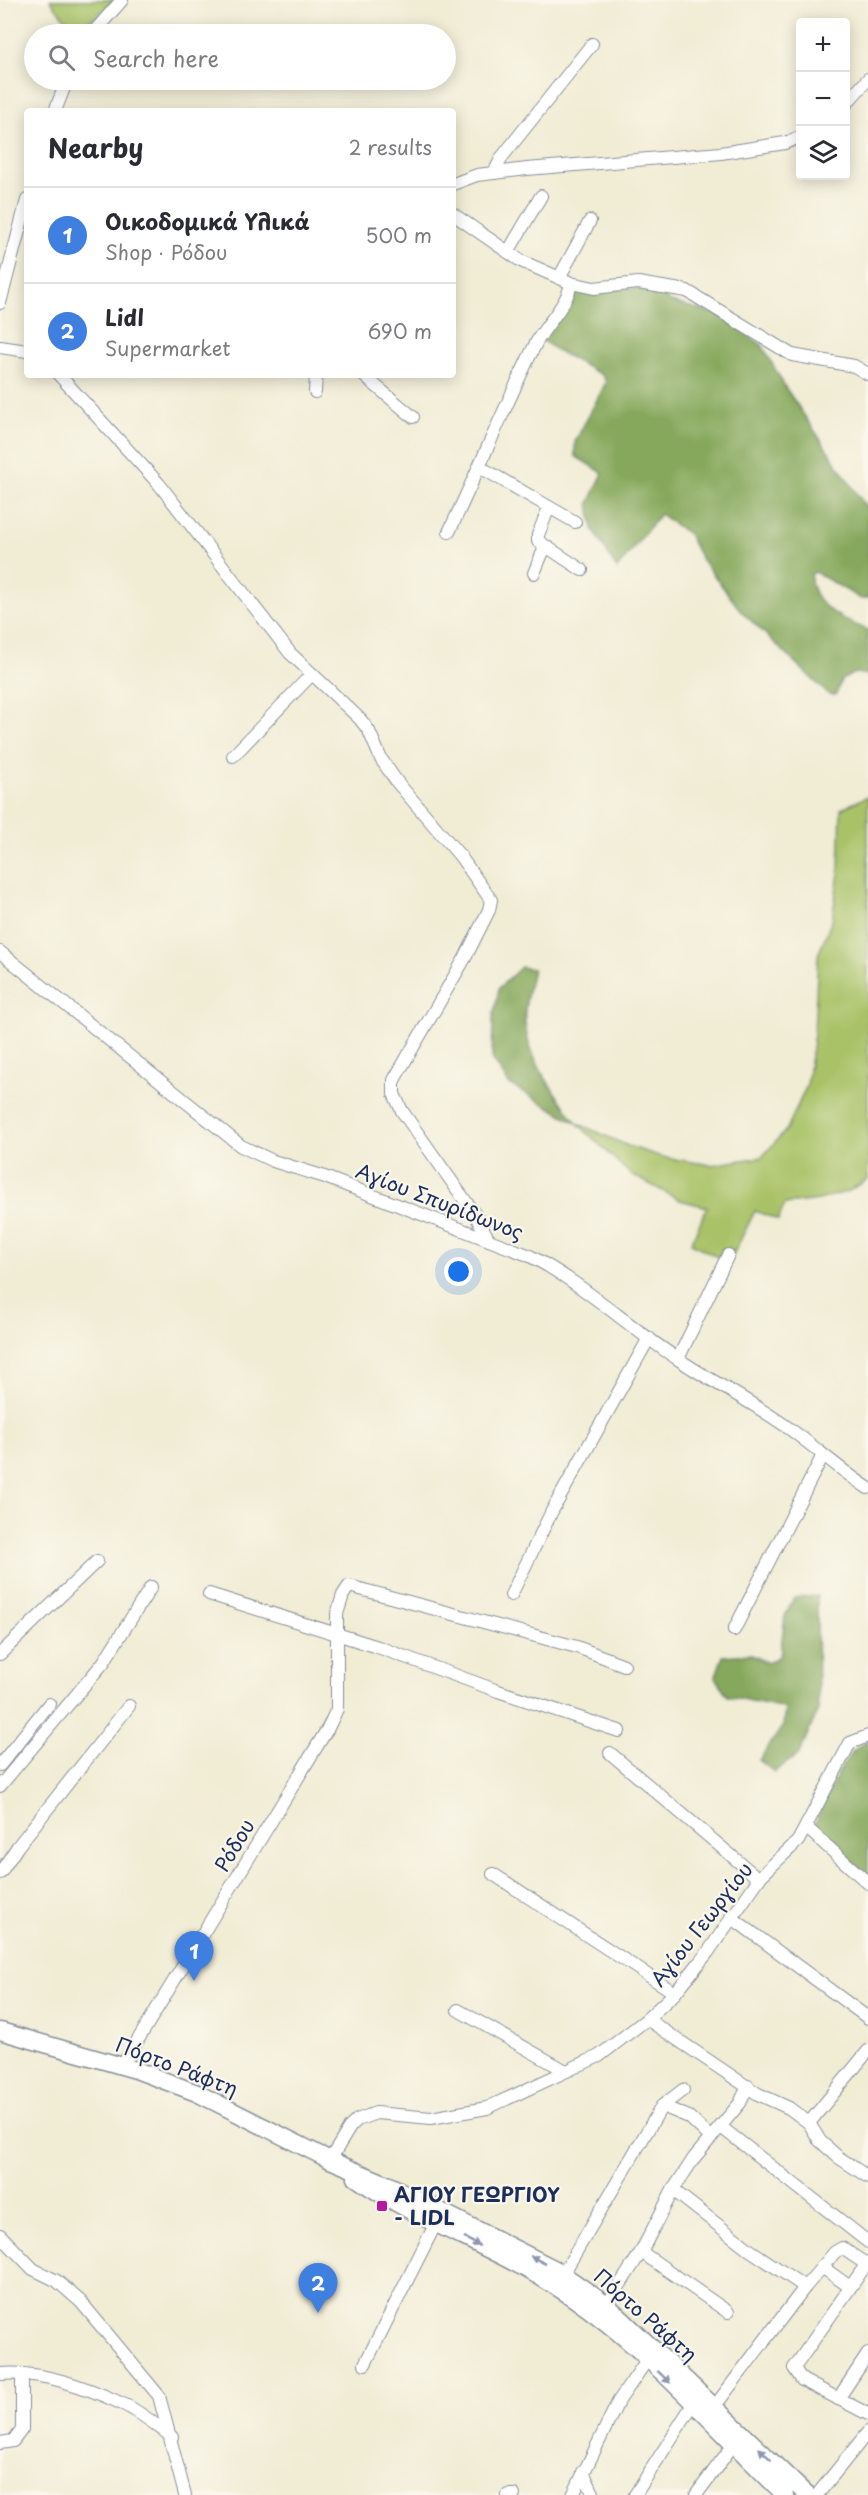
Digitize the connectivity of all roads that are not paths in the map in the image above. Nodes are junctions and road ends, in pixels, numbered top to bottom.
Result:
1 (122, 0) edge
2 (101, 24) edge
3 (592, 44) dead end
4 (868, 79) edge
5 (63, 90) edge
6 (850, 99) edge
7 (57, 108) edge
8 (796, 139) edge
9 (494, 173) junction
10 (456, 183) edge
11 (541, 196) dead end
12 (24, 211) edge
13 (456, 216) edge
14 (590, 221) dead end
15 (508, 252) junction
16 (565, 280) junction
17 (0, 303) edge
18 (0, 347) edge
19 (24, 351) edge
20 (868, 374) edge
21 (62, 378) edge
22 (316, 378) edge
23 (367, 378) edge
24 (315, 392) dead end
25 (413, 417) dead end
26 (480, 467) junction
27 (549, 507) junction
28 (575, 522) dead end
29 (449, 532) dead end
30 (545, 547) junction
31 (582, 570) dead end
32 (534, 573) dead end
33 (312, 674) junction
34 (233, 756) dead end
35 (0, 952) edge
36 (489, 1240) junction
37 (728, 1255) dead end
38 (649, 1338) junction
39 (678, 1359) junction
40 (822, 1457) junction
41 (868, 1488) edge
42 (97, 1561) dead end
43 (151, 1587) dead end
44 (209, 1594) dead end
45 (511, 1595) dead end
46 (734, 1630) dead end
47 (336, 1633) junction
48 (0, 1654) edge
49 (624, 1665) dead end
50 (50, 1704) dead end
51 (129, 1706) dead end
52 (619, 1731) dead end
53 (868, 1736) edge
54 (610, 1753) dead end
55 (0, 1766) edge
56 (0, 1786) edge
57 (807, 1828) junction
58 (0, 1849) edge
59 (2, 1870) edge
60 (493, 1874) dead end
61 (759, 1879) junction
62 (868, 1883) edge
63 (731, 1917) junction
64 (675, 1993) junction
65 (458, 2010) dead end
66 (868, 2018) edge
67 (647, 2019) junction
68 (0, 2031) edge
69 (868, 2051) edge
70 (122, 2066) junction
71 (566, 2071) junction
72 (748, 2086) junction
73 (683, 2090) dead end
74 (662, 2106) junction
75 (808, 2123) junction
76 (721, 2127) junction
77 (711, 2138) junction
78 (330, 2160) junction
79 (868, 2176) edge
80 (673, 2190) junction
81 (436, 2223) junction
82 (0, 2235) edge
83 (868, 2242) edge
84 (640, 2252) junction
85 (867, 2263) edge
86 (822, 2267) junction
87 (563, 2274) junction
88 (805, 2287) junction
89 (850, 2287) junction
90 (607, 2305) junction
91 (728, 2312) dead end
92 (868, 2354) edge
93 (647, 2360) junction
94 (365, 2364) dead end
95 (0, 2374) edge
96 (22, 2374) junction
97 (838, 2399) junction
98 (693, 2404) junction
99 (715, 2406) junction
100 (868, 2414) edge
101 (868, 2432) edge
102 (172, 2437) junction
103 (0, 2443) edge
104 (733, 2445) junction
105 (583, 2472) junction
106 (185, 2495) edge
107 (508, 2495) edge
108 (514, 2495) edge
109 (573, 2495) edge
110 (594, 2495) edge
111 (635, 2495) edge
112 (696, 2495) edge
113 (785, 2495) edge
114 (807, 2495) edge
115 (817, 2495) edge

1 - 2 street
3 - 9 street
4 - 6 street
5 - 7 street
8 - 9 street
9 - 10 street
11 - 15 street
12 - 17 street
13 - 15 street
14 - 16 street
15 - 16 street
16 - 20 street
16 - 26 street
18 - 19 street
21 - 33 street
22 - 24 street
23 - 25 street
26 - 27 street
26 - 29 street
27 - 28 street
27 - 30 street
30 - 31 street
30 - 32 street
33 - 34 street
33 - 36 street
35 - 36 street, Αγίου Σπυρίδωνος
36 - 38 street, Αγίου Σπυρίδωνος
37 - 39 street
38 - 39 street, Αγίου Σπυρίδωνος
38 - 45 street
39 - 40 street, Αγίου Σπυρίδωνος
40 - 41 street, Αγίου Σπυρίδωνος
40 - 46 street
42 - 48 street
43 - 56 street
44 - 47 street
47 - 49 street, Ρόδου
47 - 52 street
47 - 70 street, Ρόδου
50 - 55 street
51 - 59 street
53 - 57 street, Αγίου Γεωργίου
54 - 61 street
57 - 61 street, Αγίου Γεωργίου
57 - 62 street
58 - 59 street
60 - 64 street
61 - 63 street, Αγίου Γεωργίου
63 - 64 street, Αγίου Γεωργίου
63 - 66 street
64 - 67 street, Αγίου Γεωργίου
65 - 71 street
67 - 71 street, Αγίου Γεωργίου
67 - 72 street
68 - 70 main road, Πόρτο Ράφτη
69 - 75 street
70 - 78 main road, Πόρτο Ράφτη
71 - 78 street, Αγίου Γεωργίου
72 - 75 street
72 - 76 street
73 - 74 street
74 - 77 street
74 - 87 street
75 - 79 street
76 - 77 street
76 - 83 street
77 - 80 street
78 - 81 main road, Πόρτο Ράφτη
87 -> 78 main road, Πόρτο Ράφτη
80 - 84 street
80 - 88 street
81 -> 93 main road, Πόρτο Ράφτη
81 - 94 street
82 - 102 street
84 - 90 street
84 - 91 street
85 - 86 street
85 - 89 street
86 - 88 street
86 - 89 street
87 - 90 main road, Πόρτο Ράφτη
88 - 99 street
89 - 97 street
90 - 99 main road, Πόρτο Ράφτη
92 - 97 street
93 -> 98 main road, Πόρτο Ράφτη
93 - 105 street
95 - 96 street
96 - 102 street
96 - 103 street
97 - 100 street
98 - 104 main road, Πόρτο Ράφτη
98 - 111 street
114 -> 99 main road, Πόρτο Ράφτη
101 - 115 street
102 - 106 street
104 - 112 street
104 - 113 main road, Πόρτο Ράφτη
105 - 109 street
105 - 110 street
107 - 108 street

